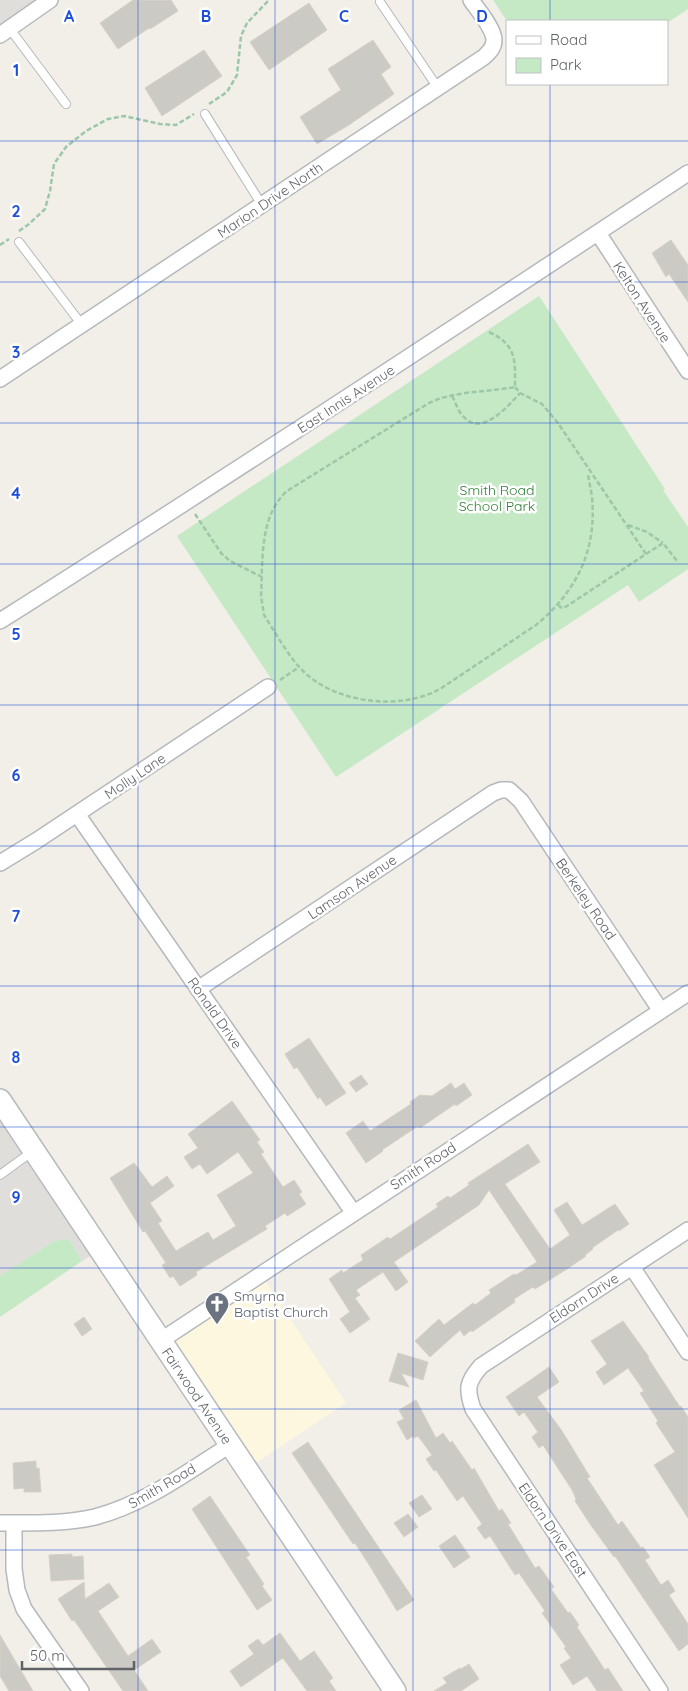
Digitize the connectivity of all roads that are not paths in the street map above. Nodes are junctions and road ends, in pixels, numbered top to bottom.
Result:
1 (50, 0) edge
2 (471, 0) edge
3 (380, 2) dead end
4 (5, 32) edge
5 (438, 88) junction
6 (66, 104) dead end
7 (204, 114) dead end
8 (688, 173) edge
9 (262, 205) junction
10 (598, 233) junction
11 (19, 242) dead end
12 (82, 325) junction
13 (688, 371) edge
14 (0, 379) edge
15 (0, 621) edge
16 (268, 687) road end
17 (509, 790) joint
18 (77, 814) junction
19 (0, 863) edge
20 (198, 989) junction
21 (688, 993) edge
22 (660, 1011) junction
23 (0, 1100) edge
24 (33, 1151) junction
25 (0, 1175) edge
26 (354, 1212) junction
27 (688, 1230) edge
28 (632, 1267) junction
29 (160, 1341) junction
30 (688, 1352) edge
31 (481, 1366) joint
32 (230, 1445) junction
33 (7, 1523) edge
34 (80, 1691) edge
35 (395, 1691) edge
36 (660, 1691) edge

1 - 4 street
2 - 5 street, Marion Drive North
3 - 5 lane
4 - 6 lane
5 - 9 street, Marion Drive North
7 - 9 lane
8 - 10 street, East Innis Avenue
9 - 12 street, Marion Drive North
10 - 13 street, Kelton Avenue
10 - 15 street, East Innis Avenue
11 - 12 lane
12 - 14 street, Marion Drive North
16 - 18 street, Molly Lane
17 - 20 street, Lamson Avenue
17 - 22 street, Berkeley Road
18 - 19 street, Molly Lane
18 - 20 street, Ronald Drive
20 - 26 street, Ronald Drive
21 - 22 street, Smith Road
22 - 26 street, Smith Road
23 - 24 street, Fairwood Avenue
24 - 25 lane
24 - 29 street, Fairwood Avenue
26 - 29 street, Smith Road
27 - 28 street, Eldorn Drive
28 - 30 street
28 - 31 street, Eldorn Drive
29 - 32 street, Fairwood Avenue
31 - 36 street, Eldorn Drive East
32 - 33 street, Smith Road
32 - 35 street, Fairwood Avenue
33 - 34 street

